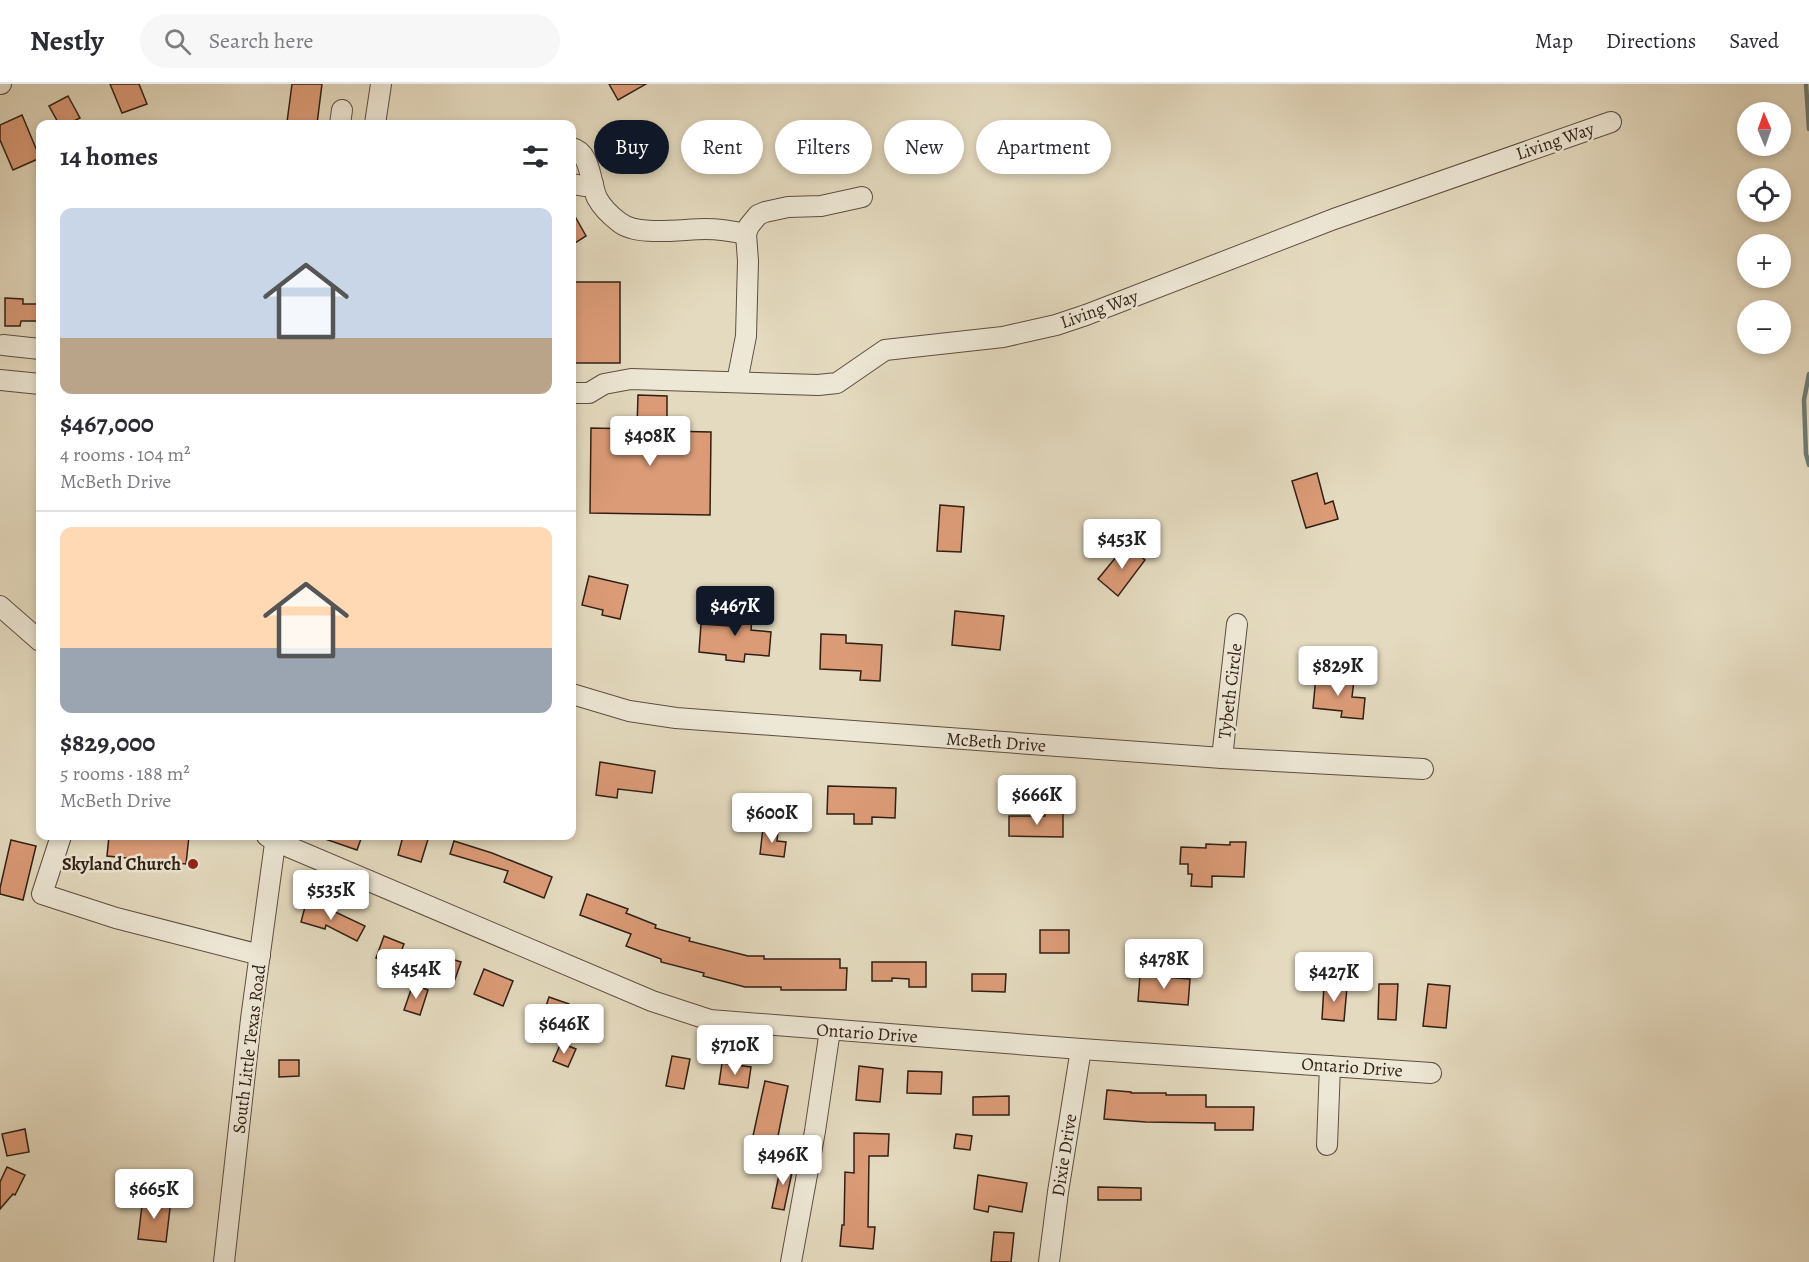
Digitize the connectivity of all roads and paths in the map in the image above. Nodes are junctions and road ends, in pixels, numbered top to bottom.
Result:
1 (381, 84) edge
2 (376, 120) edge
3 (1611, 122) dead end
4 (576, 150) edge
5 (593, 184) junction
6 (576, 185) edge
7 (862, 197) dead end
8 (746, 234) junction
9 (3, 345) dead end
10 (36, 349) edge
11 (0, 380) edge
12 (737, 382) junction
13 (36, 384) edge
14 (576, 393) edge
15 (0, 606) edge
16 (1238, 624) dead end
17 (36, 638) edge
18 (576, 695) edge
19 (1222, 758) junction
20 (1423, 769) dead end
21 (60, 840) edge
22 (273, 840) edge
23 (280, 840) edge
24 (260, 955) junction
25 (830, 1030) junction
26 (1081, 1049) junction
27 (1330, 1066) junction
28 (1431, 1073) dead end
29 (1327, 1145) dead end
30 (224, 1262) edge
31 (791, 1262) edge
32 (1049, 1262) edge

1 - 2 street
3 - 12 street, Living Way
4 - 5 street
5 - 6 street
5 - 8 street
7 - 8 street
8 - 12 street
9 - 10 street
11 - 13 street
12 - 14 street, Living Way
15 - 17 street
16 - 19 street, Tybeth Circle
18 - 19 street, McBeth Drive
19 - 20 street, McBeth Drive
21 - 24 street
22 - 24 street, South Little Texas Road
23 - 25 street, Ontario Drive
24 - 30 street, South Little Texas Road
25 - 26 street, Ontario Drive
25 - 31 street
26 - 27 street, Ontario Drive
26 - 32 street, Dixie Drive
27 - 28 street, Ontario Drive
27 - 29 street

